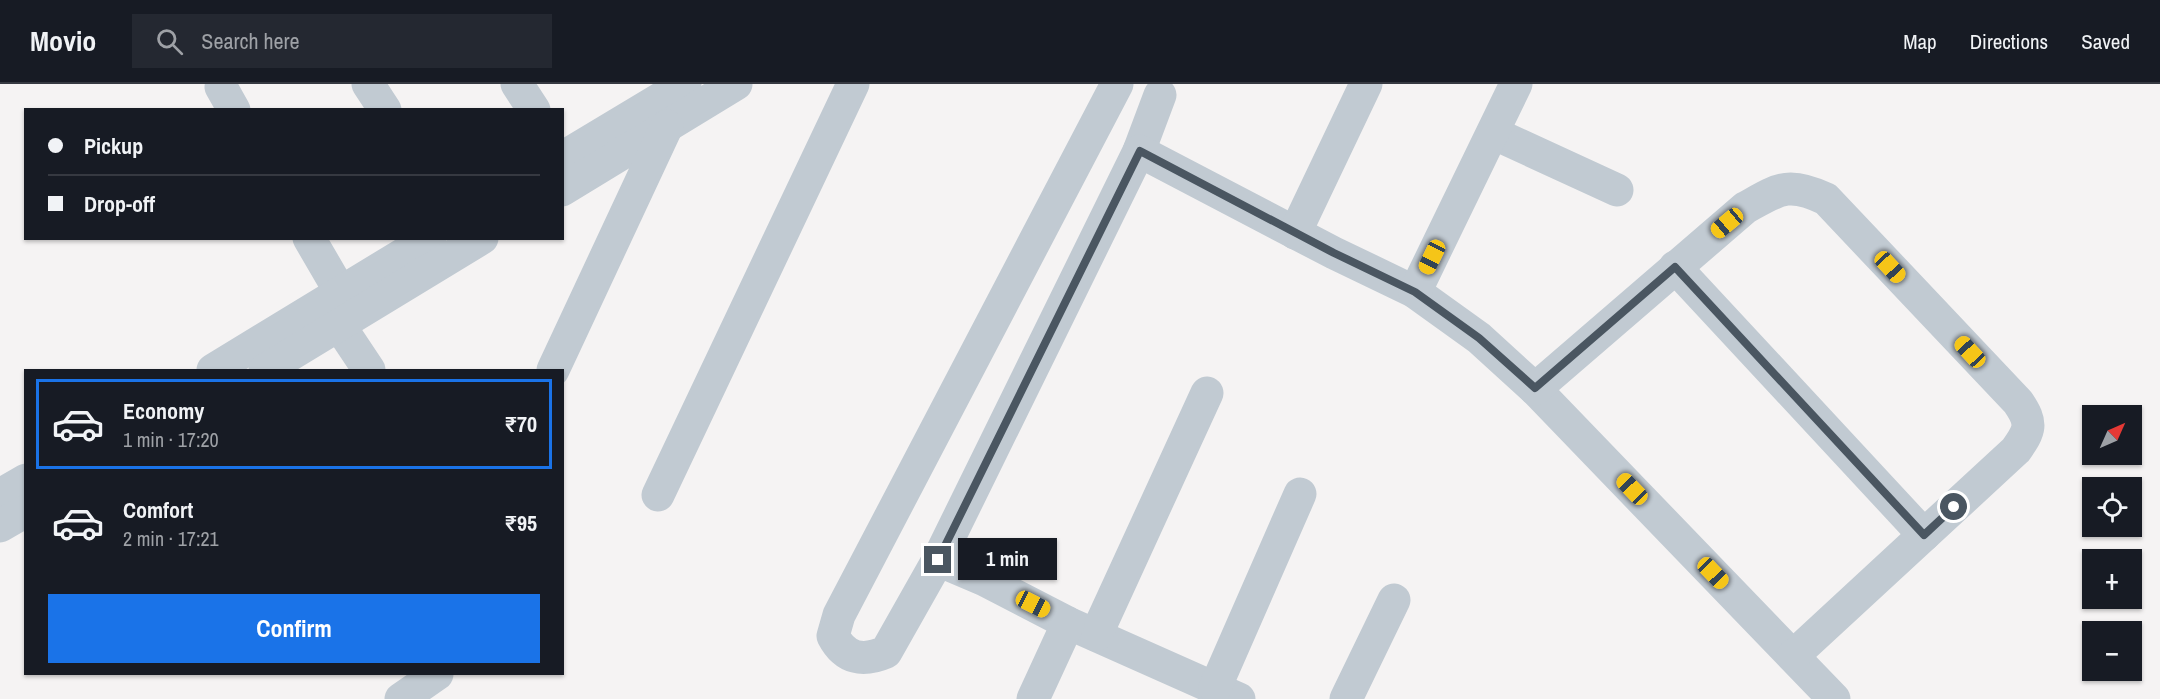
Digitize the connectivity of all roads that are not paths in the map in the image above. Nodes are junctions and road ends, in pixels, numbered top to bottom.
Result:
1 (368, 84) edge
2 (517, 84) edge
3 (736, 84) edge
4 (853, 84) edge
5 (1117, 84) edge
6 (1125, 84) edge
7 (1366, 84) edge
8 (1516, 84) edge
9 (672, 87) edge
10 (1169, 90) edge
11 (384, 108) edge
12 (533, 108) edge
13 (667, 126) junction
14 (1492, 133) junction
15 (1140, 151) junction
16 (564, 155) edge
17 (564, 189) edge
18 (1617, 190) dead end
19 (1295, 233) junction
20 (310, 240) edge
21 (427, 240) edge
22 (479, 240) edge
23 (1675, 267) junction
24 (1415, 292) junction
25 (341, 293) junction
26 (339, 325) junction
27 (215, 369) edge
28 (267, 369) edge
29 (368, 369) edge
30 (553, 369) edge
31 (1535, 388) junction
32 (1207, 393) dead end
33 (24, 481) edge
34 (1300, 494) dead end
35 (0, 495) edge
36 (658, 495) dead end
37 (24, 512) edge
38 (0, 526) edge
39 (1924, 535) junction
40 (938, 560) junction
41 (1394, 600) dead end
42 (1082, 629) junction
43 (1793, 656) junction
44 (436, 675) edge
45 (1204, 690) edge
46 (401, 699) edge
47 (1033, 699) edge
48 (1346, 699) edge
49 (1834, 699) edge

1 - 11 street
2 - 12 street
3 - 13 street
4 - 36 street
5 - 40 street
6 - 10 street
7 - 19 street
8 - 14 street
9 - 16 street
10 - 15 street
13 - 17 street
13 - 30 street
14 - 18 street
14 - 24 street
15 - 19 street
15 - 40 street
19 - 24 street
20 - 25 street
21 - 25 street
22 - 26 street
23 - 31 street
23 - 39 street
23 - 39 street
24 - 31 street
25 - 27 street
26 - 28 street
26 - 29 street
31 - 43 street
32 - 42 street
33 - 35 street
34 - 45 street
37 - 38 street
39 - 43 street
40 - 42 street
41 - 48 street
42 - 45 street
42 - 47 street
43 - 49 street
44 - 46 street

